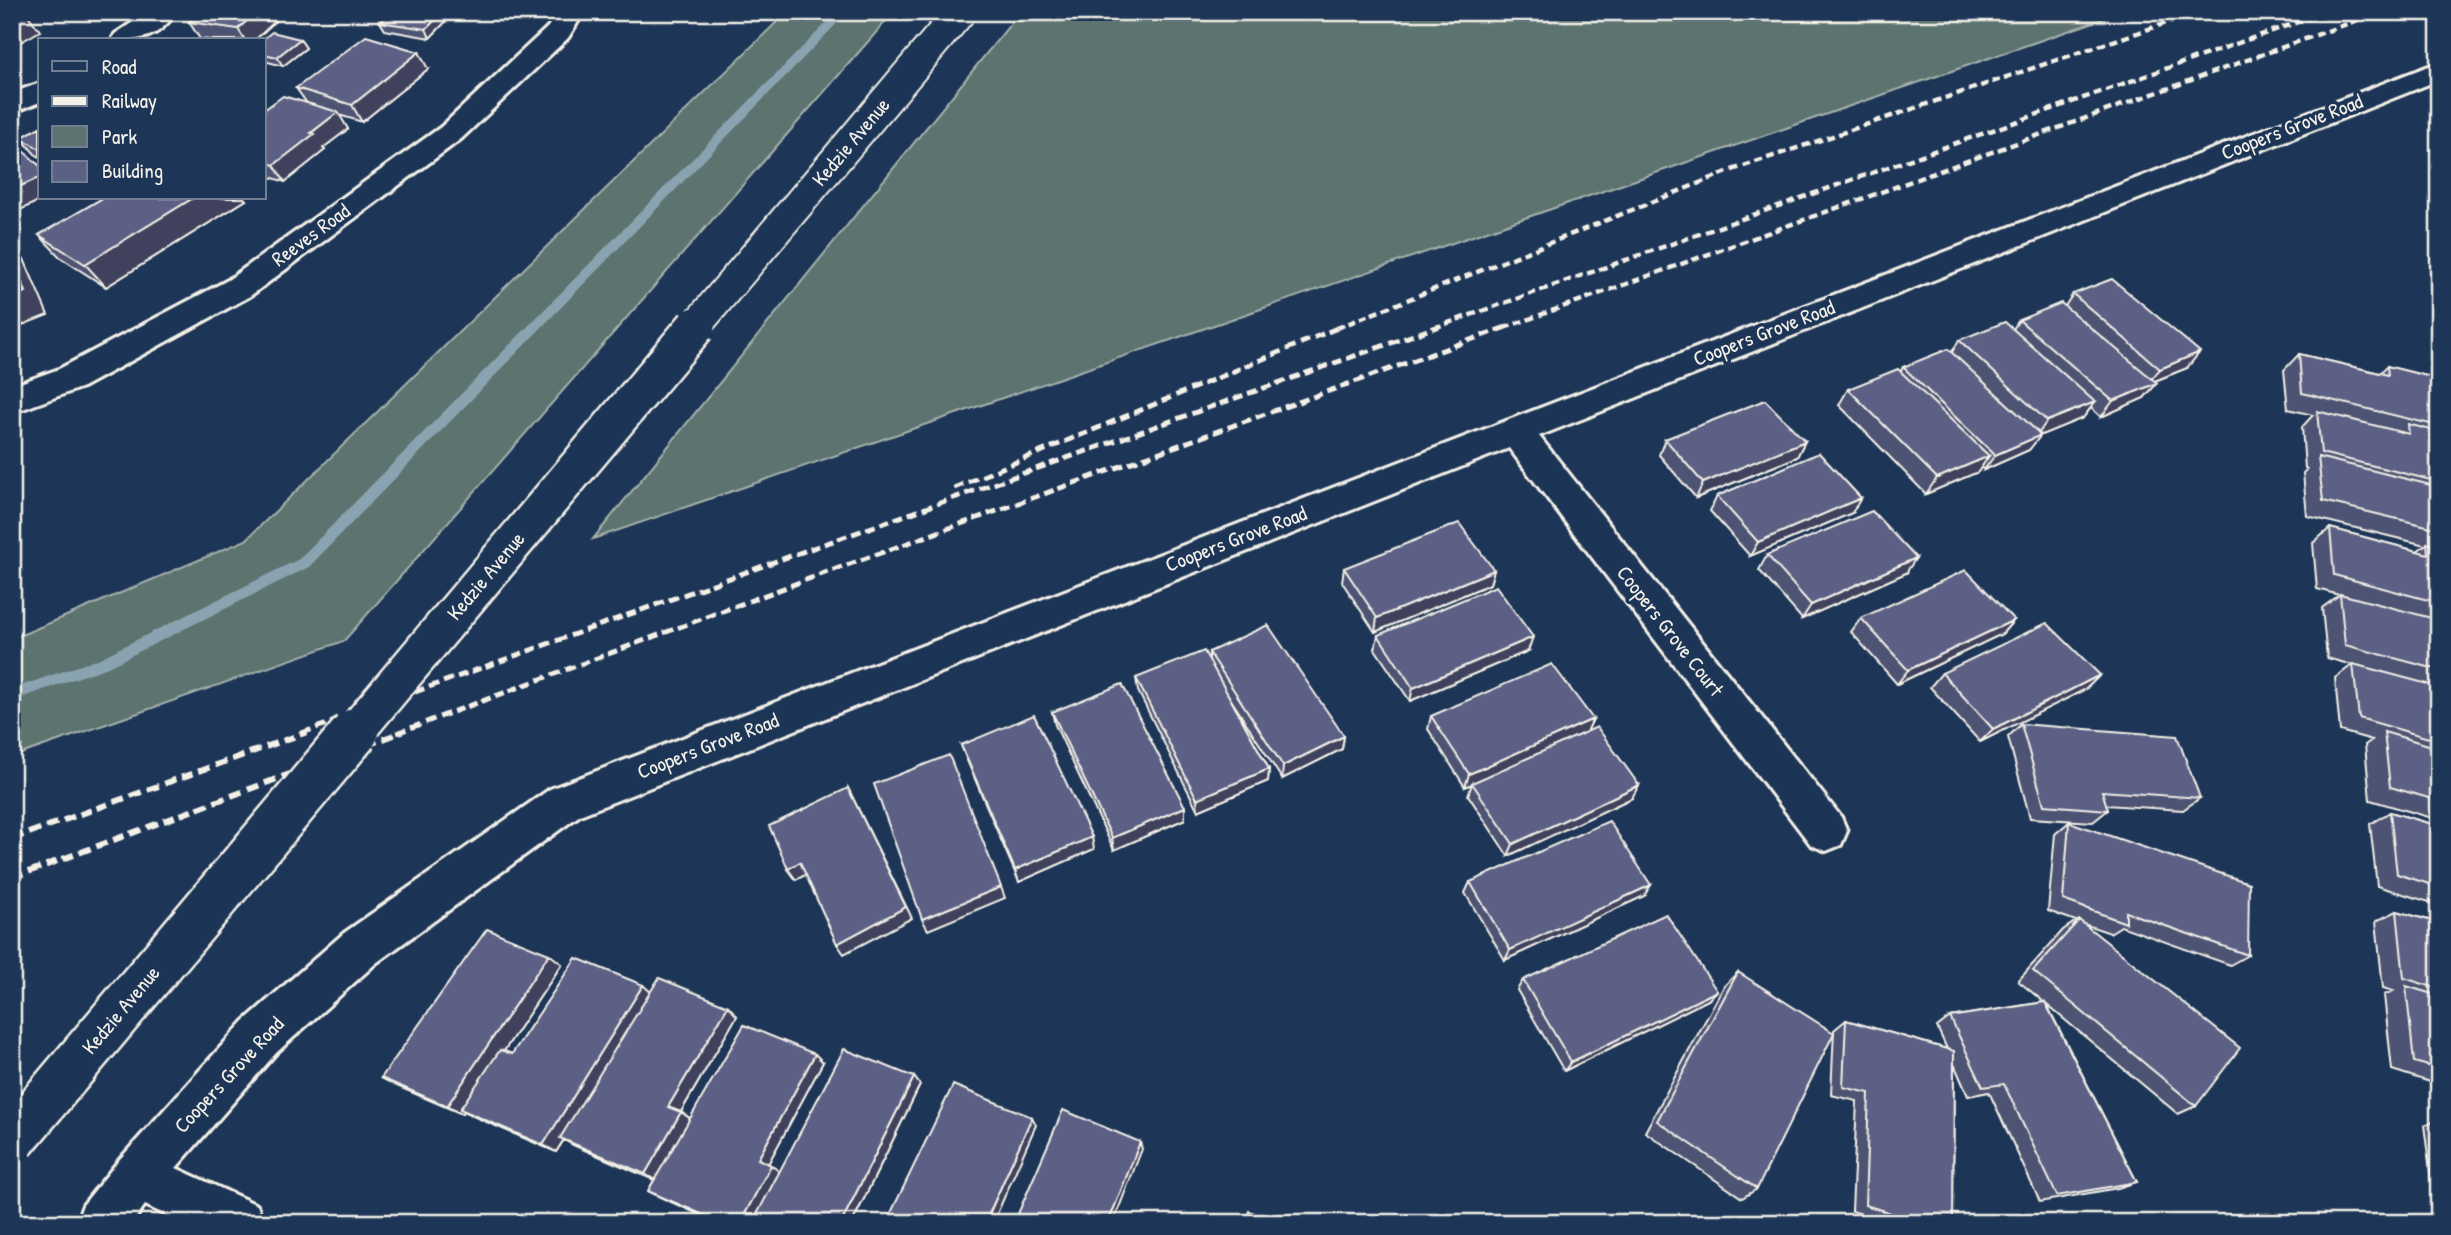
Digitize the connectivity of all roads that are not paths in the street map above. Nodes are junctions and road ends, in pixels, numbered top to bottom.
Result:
1 (163, 12) edge
2 (571, 12) edge
3 (960, 12) edge
4 (128, 38) edge
5 (2439, 70) edge
6 (38, 93) edge
7 (12, 104) edge
8 (12, 400) edge
9 (1514, 430) junction
10 (1826, 831) dead end
11 (12, 1140) edge
12 (137, 1176) junction
13 (101, 1223) edge
14 (239, 1223) edge

1 - 4 street
2 - 8 street, Reeves Road
3 - 11 street, Kedzie Avenue, bridge
5 - 9 street, Coopers Grove Road
6 - 7 street
9 - 10 street, Coopers Grove Court
9 - 12 street, Coopers Grove Road
12 - 13 street, Coopers Grove Road
12 - 14 street

